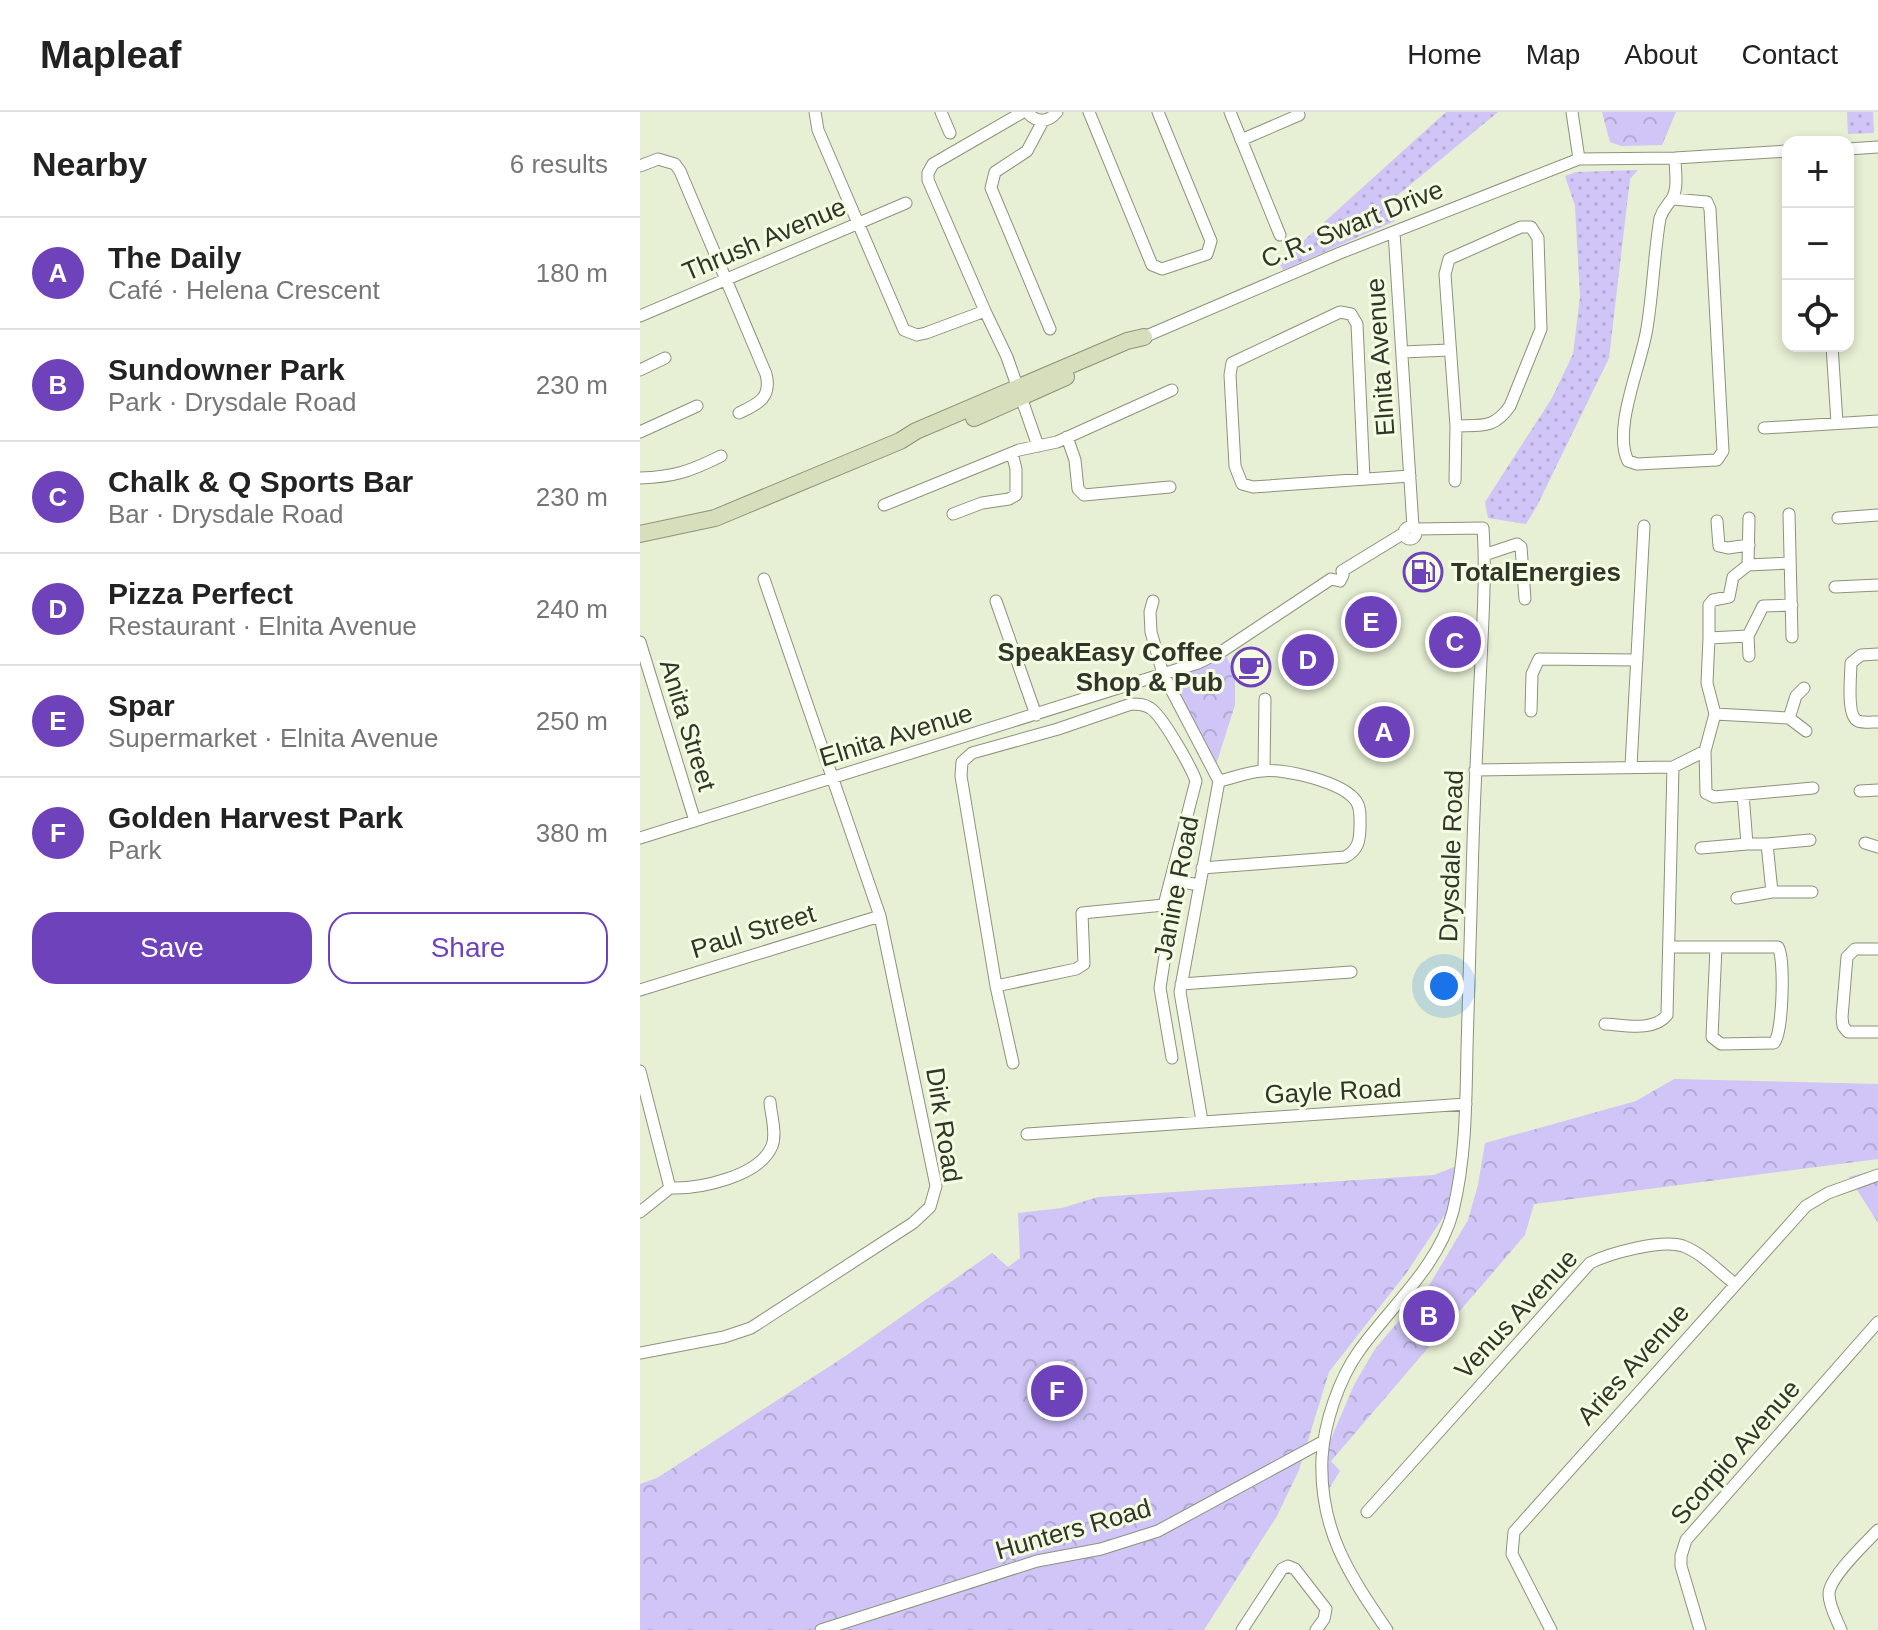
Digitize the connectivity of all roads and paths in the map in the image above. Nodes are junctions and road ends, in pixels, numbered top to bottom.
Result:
1 (815, 112) edge
2 (941, 112) edge
3 (1025, 112) edge
4 (1057, 112) edge
5 (1089, 112) edge
6 (1158, 112) edge
7 (1230, 112) edge
8 (1572, 112) edge
9 (1299, 115) dead end
10 (1043, 121) junction
11 (950, 133) dead end
12 (1241, 140) junction
13 (1878, 147) edge
14 (1854, 149) edge
15 (1782, 151) edge
16 (1675, 158) junction
17 (1579, 159) junction
18 (640, 166) edge
19 (1673, 199) junction
20 (906, 203) dead end
21 (858, 223) junction
22 (1394, 232) junction
23 (1280, 235) dead end
24 (726, 279) junction
25 (985, 311) junction
26 (640, 316) edge
27 (1050, 329) dead end
28 (1144, 337) joint
29 (1449, 350) junction
30 (1403, 352) junction
31 (1832, 352) edge
32 (665, 358) dead end
33 (640, 370) edge
34 (1172, 390) dead end
35 (1019, 393) junction
36 (697, 406) dead end
37 (739, 413) dead end
38 (1878, 421) edge
39 (1837, 423) junction
40 (1456, 426) junction
41 (1764, 428) dead end
42 (640, 432) edge
43 (1067, 437) junction
44 (1038, 446) junction
45 (1012, 453) junction
46 (721, 456) dead end
47 (1410, 476) junction
48 (640, 478) edge
49 (1364, 479) junction
50 (1455, 481) dead end
51 (1170, 487) dead end
52 (884, 505) dead end
53 (953, 514) dead end
54 (1789, 514) dead end
55 (1878, 515) edge
56 (1749, 518) dead end
57 (1838, 518) dead end
58 (1717, 521) dead end
59 (1644, 526) dead end
60 (1411, 530) junction
61 (640, 534) edge
62 (1749, 545) junction
63 (1484, 555) junction
64 (1790, 563) junction
65 (1748, 565) junction
66 (764, 579) dead end
67 (1878, 585) edge
68 (1835, 587) dead end
69 (1525, 599) dead end
70 (996, 601) dead end
71 (1153, 601) dead end
72 (1792, 605) junction
73 (1748, 636) junction
74 (1792, 637) dead end
75 (1709, 638) junction
76 (640, 642) edge
77 (1878, 654) edge
78 (1749, 656) dead end
79 (1637, 660) junction
80 (643, 666) edge
81 (1163, 674) junction
82 (1804, 688) dead end
83 (1265, 699) dead end
84 (1531, 711) dead end
85 (1715, 714) junction
86 (1036, 715) junction
87 (1789, 718) junction
88 (1878, 722) edge
89 (1806, 731) dead end
90 (1705, 751) junction
91 (1631, 766) junction
92 (1673, 767) junction
93 (1264, 770) junction
94 (1475, 770) junction
95 (832, 778) junction
96 (1219, 781) junction
97 (1813, 788) dead end
98 (1878, 790) edge
99 (1860, 791) dead end
100 (1743, 794) junction
101 (695, 821) junction
102 (640, 838) edge
103 (1810, 840) dead end
104 (1865, 843) dead end
105 (1747, 844) junction
106 (1767, 844) junction
107 (1878, 847) edge
108 (1701, 848) dead end
109 (1202, 868) junction
110 (1171, 880) junction
111 (1199, 885) junction
112 (1772, 892) junction
113 (1812, 892) dead end
114 (1737, 898) dead end
115 (1164, 905) junction
116 (880, 916) junction
117 (1669, 947) junction
118 (1716, 947) junction
119 (1878, 949) edge
120 (1351, 972) dead end
121 (1181, 984) junction
122 (996, 986) junction
123 (640, 990) edge
124 (1605, 1024) dead end
125 (1878, 1032) edge
126 (1172, 1058) dead end
127 (1013, 1063) dead end
128 (641, 1076) edge
129 (770, 1102) dead end
130 (1466, 1104) junction
131 (1202, 1121) junction
132 (1027, 1134) dead end
133 (1878, 1175) edge
134 (670, 1188) junction
135 (640, 1212) edge
136 (1734, 1283) junction
137 (1878, 1322) edge
138 (640, 1353) edge
139 (1324, 1441) junction
140 (1367, 1512) dead end
141 (1878, 1530) edge
142 (821, 1630) edge
143 (1242, 1630) edge
144 (1316, 1630) edge
145 (1387, 1630) edge
146 (1551, 1630) edge
147 (1700, 1630) edge
148 (1841, 1630) edge

1 - 21 street
2 - 11 street
3 - 10 street
3 - 25 street
4 - 10 street
5 - 6 street
7 - 12 street
8 - 17 street
9 - 12 street
10 - 27 street
12 - 23 street
13 - 14 street
15 - 16 street
16 - 17 street
16 - 19 street
17 - 22 street, C.R. Swart Drive
18 - 24 street
19 - 19 street
20 - 21 street, Thrush Avenue
21 - 24 street, Thrush Avenue
21 - 25 street
22 - 28 street, C.R. Swart Drive
22 - 30 street, Elnita Avenue
24 - 26 street, Thrush Avenue
24 - 37 street
25 - 35 street
28 - 35 street, C.R. Swart Drive
29 - 30 street
29 - 40 street
29 - 40 street
30 - 47 street, Elnita Avenue
31 - 39 street
32 - 33 street
34 - 43 street
35 - 44 street
35 - 61 street, C.R. Swart Drive
36 - 42 street
38 - 39 street
39 - 41 street
40 - 50 street
43 - 44 street
43 - 51 street
44 - 45 street
45 - 52 street
45 - 53 street
46 - 48 street
47 - 49 street
47 - 60 street, Elnita Avenue
49 - 49 street
54 - 64 street
55 - 57 street
56 - 62 street
58 - 62 street
59 - 79 street
60 - 63 street, Drysdale Road
60 - 81 street, Elnita Avenue
62 - 65 street
63 - 69 street
63 - 94 street, Drysdale Road
64 - 65 street
64 - 72 street
65 - 75 street
66 - 95 street, Dirk Road
67 - 68 street
70 - 86 street
71 - 81 street
72 - 73 street
72 - 74 street
73 - 75 street
73 - 78 street
75 - 85 street
76 - 80 street, Anita Street
77 - 88 street
79 - 84 street
79 - 91 street
80 - 101 street, Anita Street
81 - 86 street, Elnita Avenue
81 - 96 street
82 - 87 street
83 - 93 street
85 - 87 street
85 - 90 street
86 - 95 street, Elnita Avenue
87 - 89 street
90 - 92 street
90 - 100 street
91 - 92 street
91 - 94 street
92 - 117 street
93 - 96 street
93 - 109 street
94 - 130 street, Drysdale Road
95 - 101 street, Elnita Avenue
95 - 116 street, Dirk Road
96 - 109 street, Janine Road
97 - 100 street
98 - 99 street
100 - 105 street
101 - 102 street, Elnita Avenue
103 - 106 street
104 - 107 street
105 - 106 street
105 - 108 street
106 - 112 street
109 - 111 street, Janine Road
110 - 111 street
110 - 115 street
110 - 122 street
111 - 121 street, Janine Road
112 - 113 street
112 - 114 street
115 - 122 street
115 - 126 street
116 - 123 street, Paul Street
116 - 138 street, Dirk Road
117 - 118 street
117 - 124 street
118 - 118 street
119 - 125 street
120 - 121 street
121 - 131 street, Janine Road
122 - 127 street
128 - 134 street
129 - 134 street
130 - 131 street, Gayle Road
130 - 139 street, Drysdale Road
131 - 132 street, Gayle Road
133 - 136 street, Aries Avenue
134 - 135 street
136 - 140 street, Venus Avenue
136 - 146 street, Aries Avenue
137 - 147 street, Scorpio Avenue
139 - 142 street, Hunters Road
139 - 145 street, Drysdale Road
141 - 148 street
143 - 144 street

